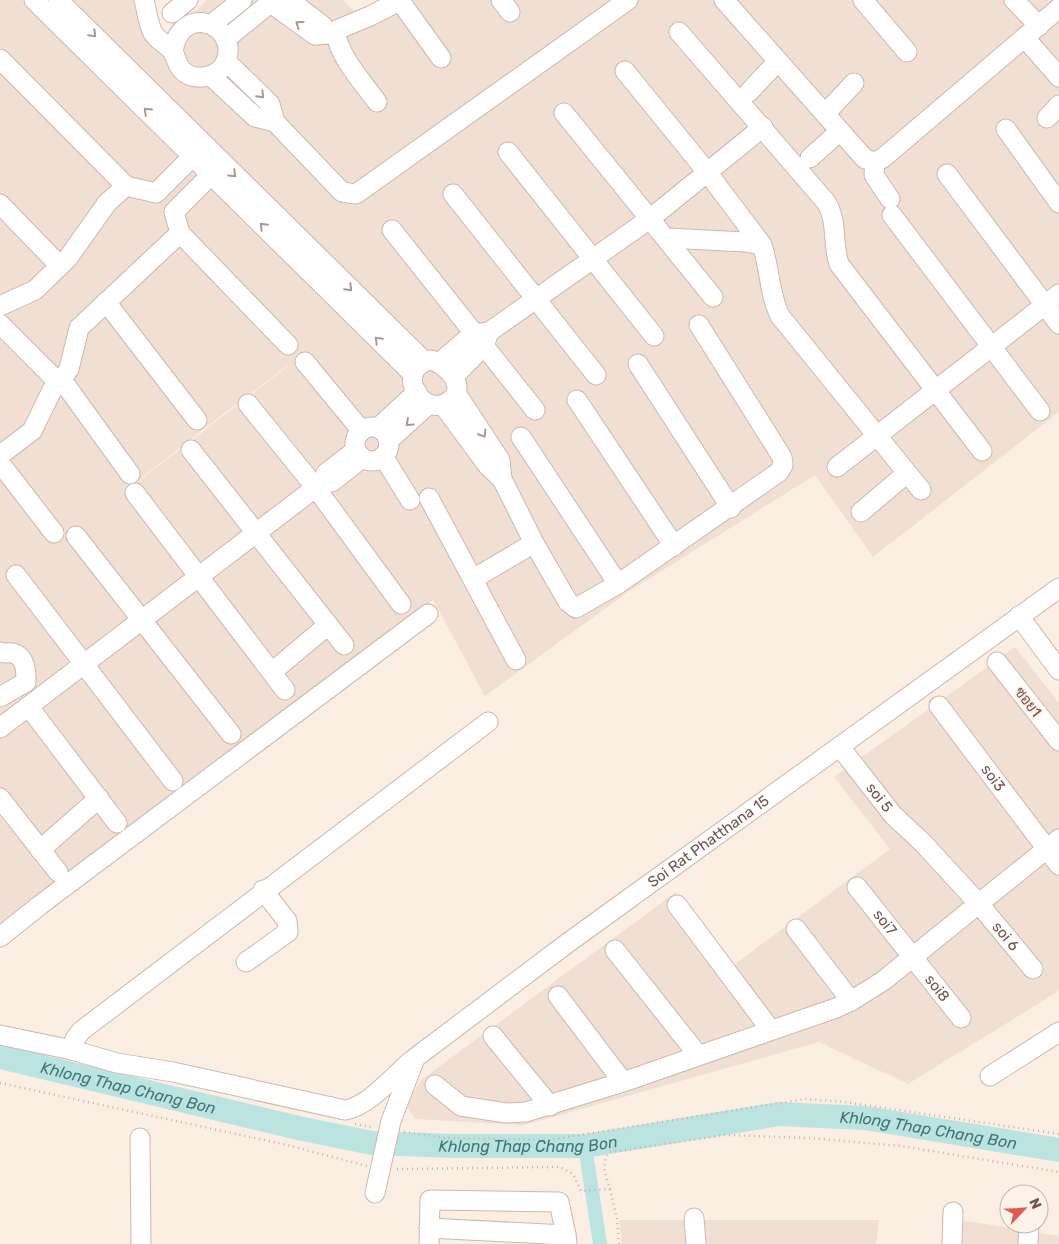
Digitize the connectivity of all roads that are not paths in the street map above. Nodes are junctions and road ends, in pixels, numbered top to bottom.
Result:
1 (34, 0) edge
2 (58, 0) edge
3 (144, 0) edge
4 (188, 0) edge
5 (242, 0) edge
6 (289, 0) edge
7 (400, 0) edge
8 (628, 0) edge
9 (724, 0) edge
10 (863, 0) edge
11 (1014, 0) edge
12 (1059, 8) edge
13 (172, 13) dead end
14 (212, 24) junction
15 (1039, 26) junction
16 (679, 32) dead end
17 (331, 33) junction
18 (1025, 38) junction
19 (226, 39) junction
20 (907, 52) dead end
21 (173, 53) junction
22 (441, 58) dead end
23 (0, 59) edge
24 (226, 61) junction
25 (778, 61) junction
26 (625, 71) dead end
27 (211, 76) junction
28 (1059, 77) edge
29 (854, 83) dead end
30 (749, 92) dead end
31 (377, 102) dead end
32 (564, 113) dead end
33 (825, 114) junction
34 (275, 122) junction
35 (763, 127) junction
36 (1006, 129) dead end
37 (840, 131) junction
38 (508, 152) dead end
39 (810, 158) dead end
40 (875, 162) junction
41 (207, 165) junction
42 (707, 172) junction
43 (947, 174) dead end
44 (126, 186) junction
45 (156, 193) junction
46 (453, 194) dead end
47 (1059, 203) edge
48 (0, 204) edge
49 (174, 212) junction
50 (651, 218) junction
51 (392, 230) dead end
52 (180, 233) junction
53 (667, 238) junction
54 (762, 245) junction
55 (592, 258) junction
56 (60, 266) junction
57 (713, 296) dead end
58 (536, 299) junction
59 (1052, 299) edge
60 (106, 302) junction
61 (0, 306) edge
62 (0, 324) edge
63 (1059, 324) edge
64 (699, 326) dead end
65 (654, 336) dead end
66 (482, 338) junction
67 (288, 345) dead end
68 (992, 347) junction
69 (305, 362) dead end
70 (638, 364) dead end
71 (426, 366) junction
72 (596, 374) dead end
73 (60, 380) junction
74 (936, 391) junction
75 (440, 394) junction
76 (577, 400) dead end
77 (248, 404) dead end
78 (535, 410) dead end
79 (1040, 411) dead end
80 (197, 420) dead end
81 (521, 437) dead end
82 (878, 437) junction
83 (378, 439) junction
84 (191, 450) dead end
85 (982, 451) dead end
86 (359, 454) junction
87 (0, 455) edge
88 (0, 463) edge
89 (837, 467) dead end
90 (907, 473) junction
91 (130, 474) dead end
92 (319, 485) junction
93 (921, 490) dead end
94 (135, 493) dead end
95 (429, 498) dead end
96 (410, 500) dead end
97 (731, 508) junction
98 (861, 512) dead end
99 (54, 533) dead end
100 (256, 533) junction
101 (76, 536) dead end
102 (534, 543) junction
103 (674, 546) junction
104 (16, 575) dead end
105 (199, 577) junction
106 (473, 579) junction
107 (618, 584) junction
108 (1059, 588) edge
109 (401, 604) dead end
110 (428, 614) dead end
111 (1019, 616) junction
112 (142, 621) junction
113 (328, 625) junction
114 (344, 645) dead end
115 (0, 652) edge
116 (516, 660) dead end
117 (997, 662) dead end
118 (84, 665) junction
119 (1059, 670) edge
120 (272, 672) junction
121 (285, 690) dead end
122 (0, 697) edge
123 (0, 702) edge
124 (939, 706) dead end
125 (29, 707) junction
126 (488, 722) dead end
127 (5, 724) edge
128 (231, 734) dead end
129 (1059, 741) edge
130 (845, 743) junction
131 (173, 781) dead end
132 (0, 798) edge
133 (98, 798) junction
134 (117, 823) dead end
135 (1053, 844) edge
136 (40, 850) junction
137 (1059, 865) edge
138 (58, 872) dead end
139 (857, 887) dead end
140 (263, 890) junction
141 (979, 904) junction
142 (677, 905) dead end
143 (796, 929) dead end
144 (0, 937) edge
145 (615, 950) dead end
146 (914, 956) junction
147 (246, 962) dead end
148 (1033, 969) dead end
149 (558, 996) dead end
150 (851, 1002) junction
151 (961, 1018) dead end
152 (770, 1029) junction
153 (1059, 1032) edge
154 (0, 1035) edge
155 (492, 1036) dead end
156 (72, 1050) junction
157 (698, 1055) junction
158 (415, 1058) junction
159 (990, 1076) dead end
160 (623, 1082) junction
161 (435, 1085) dead end
162 (550, 1106) junction
163 (140, 1138) dead end
164 (375, 1192) dead end
165 (954, 1212) dead end
166 (694, 1218) dead end
167 (429, 1236) edge
168 (566, 1239) edge
169 (141, 1244) edge
170 (696, 1244) edge
171 (952, 1244) edge

41 -> 1 street
2 -> 41 street
3 - 21 street
4 - 13 street
5 - 14 street
6 - 17 street
7 - 17 street
7 - 22 street
8 - 34 street
9 - 25 street
10 - 20 street
11 - 15 street
12 - 15 street
14 - 19 street
14 - 21 street
15 - 18 street
16 - 35 street
17 -> 19 street
17 - 31 street
18 - 28 street
18 - 40 street
19 - 24 street
21 - 27 street
23 - 44 street
24 - 27 street
24 -> 34 street
25 - 30 street
25 - 33 street
26 - 42 street
27 - 34 street
29 - 33 street
32 - 50 street
33 - 37 street
35 - 42 street
35 - 74 street
36 - 47 street
37 - 39 street
37 - 40 street
38 - 55 street
40 - 68 street
41 - 45 street
41 - 49 street
41 - 71 street
42 - 50 street
42 - 54 street
43 - 59 street
44 - 45 street
44 - 56 street
45 - 49 street
46 - 58 street
48 - 56 street
49 - 52 street
50 - 53 street
50 - 55 street
51 - 66 street
52 - 60 street
52 - 67 street
53 - 54 street
53 - 57 street
54 - 82 street
55 - 58 street
55 - 65 street
56 - 61 street
58 - 66 street
58 - 72 street
59 - 63 street
59 - 68 street
60 - 73 street
60 - 80 street
62 - 73 street
64 - 97 street
66 - 71 street
66 - 75 street
66 - 78 street
68 - 74 street
68 - 79 street
69 - 83 street
70 - 97 street
71 - 75 street
71 - 75 street
73 - 87 street
73 - 91 street
74 - 82 street
74 - 85 street
75 - 83 street
75 - 102 street
76 - 103 street
77 - 92 street
81 - 107 street
82 - 89 street
82 - 90 street
83 - 86 street
83 - 86 street
83 - 96 street
84 - 100 street
86 - 92 street
88 - 99 street
90 - 93 street
90 - 98 street
92 - 100 street
92 - 109 street
94 - 105 street
95 - 106 street
97 - 103 street
100 - 105 street
100 - 113 street
101 - 112 street
102 - 106 street
102 - 107 street
103 - 107 street
104 - 118 street
105 - 112 street
105 - 120 street
106 - 116 street
108 - 111 street, Soi Rat Phatthana 15
110 - 144 street
111 - 119 street
111 - 130 street, Soi Rat Phatthana 15
112 - 118 street
112 - 128 street
113 - 114 street
113 - 120 street
115 - 122 street
117 - 129 street, ซอย1
118 - 125 street
118 - 131 street
120 - 121 street
123 - 127 street
124 - 135 street, soi3
125 - 127 street
125 - 133 street
126 - 140 street
130 - 141 street, soi 5
130 - 158 street, Soi Rat Phatthana 15
132 - 136 street
133 - 134 street
133 - 136 street
135 - 137 street, soi3
135 - 141 street
136 - 138 street
139 - 146 street, soi7
140 - 147 street
140 - 156 street
141 - 146 street
141 - 148 street, soi 6
142 - 152 street
143 - 150 street
145 - 157 street
146 - 150 street
146 - 151 street, soi8
149 - 160 street
150 - 152 street
152 - 157 street
153 - 159 street
154 - 156 street, Soi Rat Phatthana 15
155 - 162 street
156 - 158 street, Soi Rat Phatthana 15
157 - 160 street
158 - 164 street
160 - 162 street
161 - 162 street
163 - 169 street
165 - 171 street
166 - 170 street
167 - 168 street
167 - 168 street

